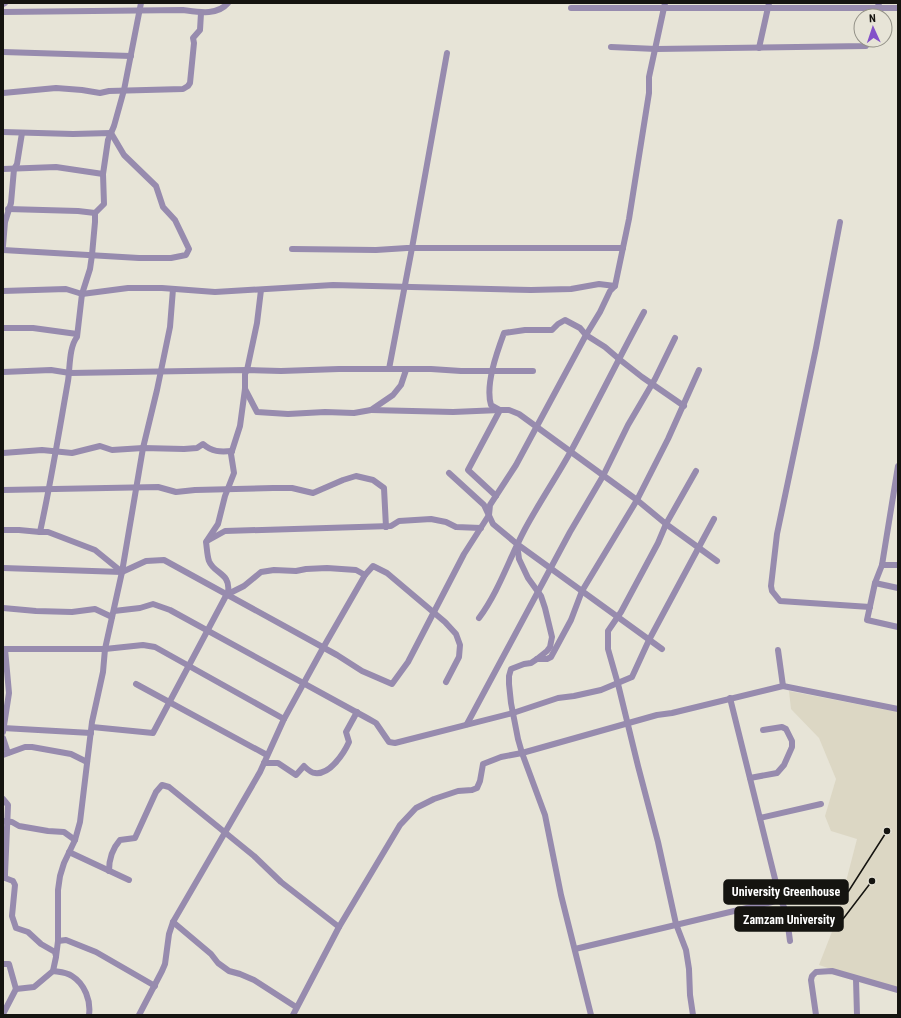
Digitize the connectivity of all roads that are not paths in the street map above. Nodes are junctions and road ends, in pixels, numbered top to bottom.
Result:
1 (141, 3) edge
2 (228, 3) edge
3 (878, 5) edge
4 (664, 6) edge
5 (768, 6) edge
6 (572, 8) dead end
7 (898, 8) edge
8 (140, 11) junction
9 (3, 12) edge
10 (201, 13) junction
11 (853, 46) edge
12 (611, 47) dead end
13 (759, 48) junction
14 (656, 49) junction
15 (3, 52) edge
16 (447, 53) dead end
17 (131, 56) junction
18 (124, 90) junction
19 (3, 93) edge
20 (3, 132) edge
21 (22, 133) junction
22 (111, 133) junction
23 (3, 169) edge
24 (14, 169) junction
25 (103, 174) junction
26 (8, 209) junction
27 (95, 213) junction
28 (840, 222) dead end
29 (3, 246) edge
30 (412, 248) junction
31 (623, 248) junction
32 (292, 249) dead end
33 (3, 250) edge
34 (92, 255) junction
35 (406, 286) junction
36 (615, 286) junction
37 (173, 289) junction
38 (261, 290) junction
39 (3, 291) edge
40 (82, 294) junction
41 (644, 312) dead end
42 (3, 328) edge
43 (77, 334) junction
44 (586, 335) junction
45 (675, 338) dead end
46 (619, 359) junction
47 (389, 369) junction
48 (247, 370) junction
49 (406, 370) junction
50 (699, 370) dead end
51 (161, 371) junction
52 (533, 371) dead end
53 (3, 372) edge
54 (491, 372) junction
55 (70, 373) junction
56 (653, 384) junction
57 (245, 389) junction
58 (684, 406) junction
59 (371, 410) junction
60 (500, 410) junction
61 (537, 427) junction
62 (143, 448) junction
63 (56, 451) junction
64 (232, 451) junction
65 (571, 452) junction
66 (3, 453) edge
67 (898, 466) edge
68 (696, 471) dead end
69 (449, 473) dead end
70 (603, 476) junction
71 (135, 488) junction
72 (49, 489) junction
73 (228, 489) junction
74 (3, 490) edge
75 (496, 496) junction
76 (637, 500) junction
77 (489, 515) junction
78 (714, 519) dead end
79 (666, 524) junction
80 (386, 527) junction
81 (481, 528) junction
82 (3, 530) edge
83 (40, 532) junction
84 (206, 542) junction
85 (517, 544) junction
86 (699, 549) junction
87 (717, 561) dead end
88 (882, 565) junction
89 (898, 565) edge
90 (3, 568) edge
91 (551, 569) junction
92 (122, 572) junction
93 (365, 575) junction
94 (875, 583) junction
95 (898, 588) edge
96 (582, 591) junction
97 (538, 592) junction
98 (226, 595) junction
99 (870, 607) junction
100 (3, 608) edge
101 (433, 613) junction
102 (113, 614) junction
103 (617, 617) junction
104 (479, 618) dead end
105 (898, 627) edge
106 (208, 631) junction
107 (649, 640) junction
108 (323, 648) junction
109 (4, 649) edge
110 (105, 649) junction
111 (662, 649) dead end
112 (778, 650) dead end
113 (537, 659) junction
114 (189, 666) junction
115 (446, 682) dead end
116 (136, 684) dead end
117 (304, 684) junction
118 (618, 684) junction
119 (783, 686) junction
120 (730, 698) junction
121 (169, 702) junction
122 (898, 709) edge
123 (357, 712) junction
124 (513, 713) junction
125 (284, 719) junction
126 (467, 724) junction
127 (628, 724) junction
128 (3, 728) edge
129 (91, 730) junction
130 (764, 730) dead end
131 (3, 732) edge
132 (3, 738) edge
133 (522, 753) junction
134 (6, 754) edge
135 (267, 755) junction
136 (87, 762) junction
137 (264, 763) junction
138 (750, 778) junction
139 (3, 799) edge
140 (821, 804) dead end
141 (760, 818) junction
142 (5, 821) edge
143 (226, 832) junction
144 (75, 840) junction
145 (69, 852) junction
146 (109, 871) junction
147 (129, 880) dead end
148 (780, 898) junction
149 (173, 922) junction
150 (676, 924) junction
151 (339, 927) junction
152 (58, 941) junction
153 (790, 941) dead end
154 (575, 949) junction
155 (56, 957) junction
156 (3, 964) edge
157 (53, 971) junction
158 (856, 979) junction
159 (155, 986) junction
160 (16, 989) junction
161 (898, 990) edge
162 (296, 1007) junction
163 (3, 1014) edge
164 (88, 1015) edge
165 (139, 1015) edge
166 (293, 1015) edge
167 (591, 1015) edge
168 (693, 1015) edge
169 (816, 1015) edge
170 (857, 1015) edge

1 - 8 street
2 - 10 street
3 - 5 street
3 - 7 street
4 - 5 street
4 - 6 street
4 - 14 street
5 - 13 street
8 - 9 street
8 - 10 street
8 - 17 street
10 - 18 street
11 - 13 street
12 - 14 street
13 - 14 street
14 - 31 street
15 - 17 street
16 - 30 street
17 - 18 street
18 - 19 street
18 - 22 street
20 - 21 street
21 - 22 street
21 - 24 street
22 - 25 street
22 - 34 street
23 - 24 street
24 - 25 street
24 - 26 street
25 - 27 street
26 - 27 street
26 - 29 street
27 - 34 street
28 - 99 street
30 - 31 street
30 - 32 street
30 - 35 street
31 - 36 street
33 - 34 street
34 - 40 street
35 - 36 street
35 - 38 street
35 - 47 street
36 - 44 street
37 - 38 street
37 - 40 street
37 - 51 street
38 - 48 street
39 - 40 street
40 - 43 street
41 - 46 street
42 - 43 street
43 - 55 street
44 - 46 street
44 - 54 street
44 - 61 street
45 - 56 street
46 - 56 street
46 - 65 street
47 - 48 street
47 - 49 street
48 - 51 street
48 - 57 street
49 - 54 street
49 - 59 street
50 - 58 street
51 - 55 street
51 - 62 street
52 - 54 street
53 - 55 street
54 - 60 street
55 - 63 street
56 - 58 street
56 - 70 street
57 - 59 street
57 - 64 street
58 - 76 street
59 - 60 street
60 - 61 street
60 - 75 street
61 - 65 street
61 - 75 street
62 - 63 street
62 - 64 street
62 - 71 street
63 - 66 street
63 - 72 street
64 - 73 street
65 - 70 street
65 - 85 street
67 - 88 street
68 - 79 street
69 - 77 street
70 - 76 street
70 - 91 street
71 - 72 street
71 - 73 street
71 - 92 street
72 - 74 street
72 - 83 street
73 - 80 street
73 - 84 street
75 - 77 street
76 - 79 street
76 - 96 street
77 - 81 street
77 - 85 street
78 - 86 street
79 - 86 street
79 - 103 street
80 - 81 street
80 - 84 street
81 - 101 street
82 - 83 street
83 - 92 street
84 - 98 street
85 - 91 street
85 - 97 street
85 - 104 street
86 - 87 street
86 - 107 street
88 - 89 street
88 - 94 street
90 - 92 street
91 - 96 street
91 - 97 street
92 - 98 street
92 - 102 street
93 - 98 street
93 - 101 street
93 - 108 street
94 - 95 street
94 - 99 street
96 - 103 street
96 - 113 street
97 - 113 street
97 - 126 street
98 - 106 street
98 - 108 street
99 - 105 street
100 - 102 street
101 - 108 street
101 - 115 street
102 - 106 street
102 - 110 street
103 - 107 street
103 - 118 street
106 - 114 street
106 - 117 street
107 - 111 street
107 - 118 street
108 - 117 street
109 - 110 street
109 - 128 street
110 - 114 street
110 - 129 street
112 - 119 street
113 - 124 street
114 - 121 street
114 - 125 street
116 - 121 street
117 - 123 street
117 - 125 street
118 - 124 street
118 - 127 street
119 - 120 street
119 - 122 street
120 - 127 street
120 - 138 street
121 - 129 street
121 - 135 street
123 - 126 street
123 - 137 street
124 - 126 street
124 - 133 street
125 - 135 street
127 - 133 street
127 - 150 street
128 - 129 street
128 - 131 street
129 - 136 street
130 - 138 street
132 - 134 street
133 - 151 street
133 - 154 street
134 - 136 street
135 - 137 street
136 - 144 street
137 - 143 street
138 - 141 street
139 - 142 street
140 - 141 street
141 - 148 street
142 - 144 street
142 - 155 street
143 - 146 street
143 - 149 street
143 - 151 street
144 - 145 street
145 - 146 street
145 - 152 street
146 - 147 street
148 - 150 street
148 - 153 street
149 - 159 street
149 - 162 street
150 - 154 street
150 - 168 street
151 - 162 street
152 - 155 street
152 - 159 street
154 - 167 street
155 - 157 street
156 - 160 street
157 - 160 street
157 - 164 street
158 - 161 street
158 - 169 street
158 - 170 street
159 - 165 street
160 - 163 street
162 - 166 street

